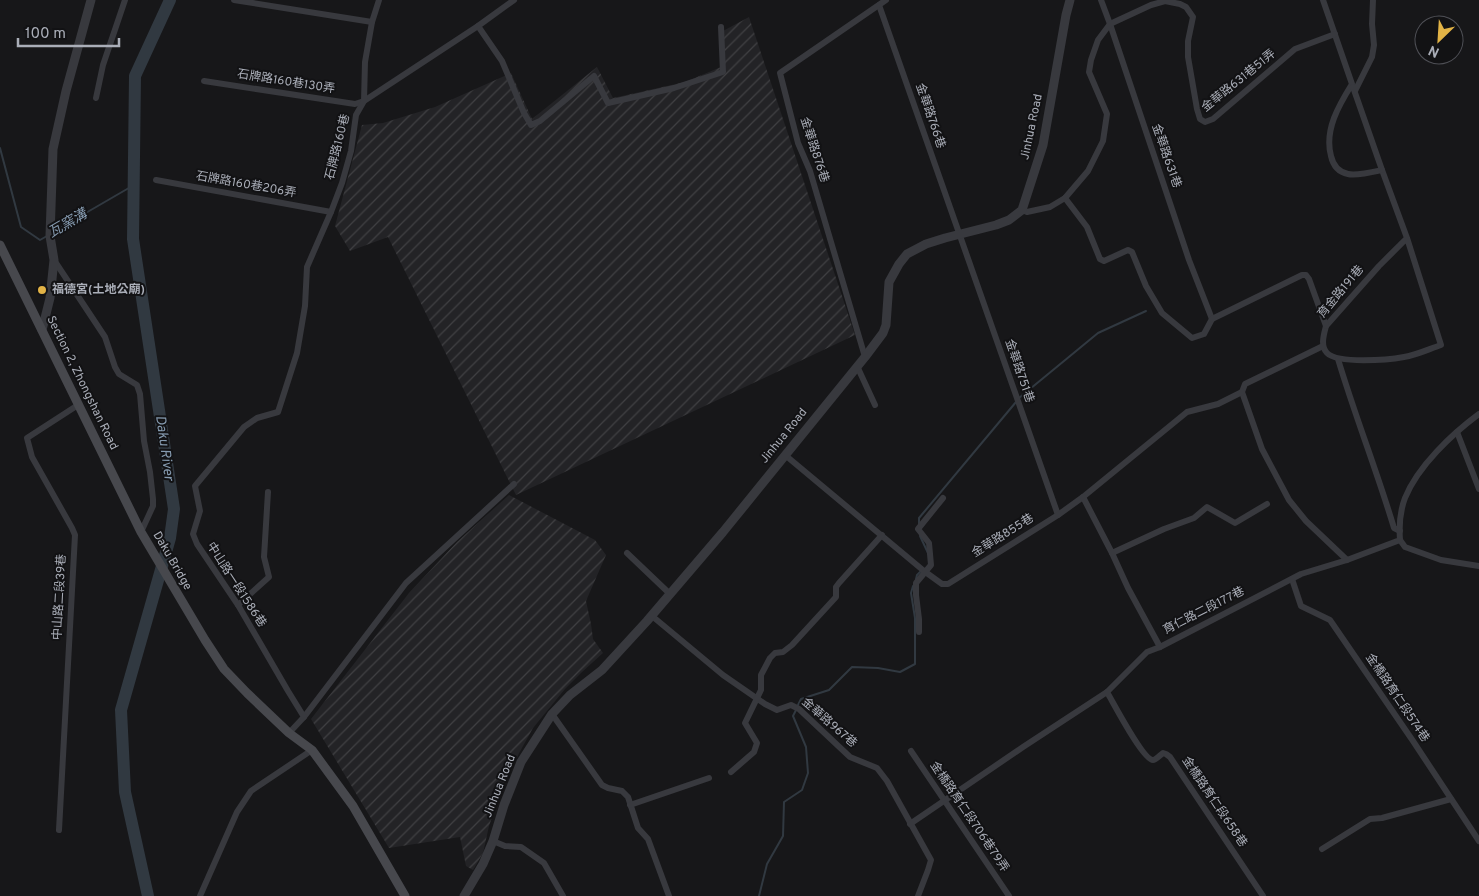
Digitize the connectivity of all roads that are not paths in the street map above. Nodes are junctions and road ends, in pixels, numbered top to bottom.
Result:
1 (91, 0) edge
2 (125, 0) edge
3 (234, 0) edge
4 (379, 0) edge
5 (514, 0) edge
6 (886, 0) edge
7 (1070, 0) edge
8 (1101, 0) edge
9 (1323, 0) edge
10 (1373, 0) edge
11 (879, 5) junction
12 (372, 22) junction
13 (1110, 24) junction
14 (478, 26) junction
15 (721, 28) dead end
16 (1335, 34) junction
17 (204, 81) dead end
18 (1352, 84) junction
19 (1355, 91) junction
20 (96, 98) dead end
21 (364, 101) junction
22 (1382, 170) junction
23 (156, 180) dead end
24 (1065, 198) junction
25 (1022, 210) junction
26 (331, 212) junction
27 (959, 235) junction
28 (1406, 238) junction
29 (0, 245) edge
30 (54, 260) junction
31 (1212, 319) junction
32 (1326, 326) junction
33 (42, 330) junction
34 (1323, 346) junction
35 (865, 357) junction
36 (1338, 359) junction
37 (857, 366) junction
38 (1242, 392) junction
39 (78, 405) junction
40 (875, 405) dead end
41 (1479, 414) edge
42 (1457, 432) junction
43 (785, 455) junction
44 (514, 484) dead end
45 (1479, 489) edge
46 (268, 492) dead end
47 (1083, 496) junction
48 (943, 498) dead end
49 (1267, 504) dead end
50 (1058, 516) junction
51 (1400, 531) junction
52 (141, 532) junction
53 (882, 535) junction
54 (1400, 540) junction
55 (1112, 553) junction
56 (627, 554) dead end
57 (1347, 560) junction
58 (1479, 566) edge
59 (923, 570) junction
60 (1292, 579) junction
61 (670, 594) junction
62 (238, 605) junction
63 (652, 616) junction
64 (919, 632) dead end
65 (1160, 647) junction
66 (1108, 692) junction
67 (758, 698) junction
68 (552, 714) junction
69 (304, 717) junction
70 (289, 733) junction
71 (312, 750) junction
72 (911, 750) dead end
73 (731, 772) dead end
74 (709, 778) dead end
75 (1451, 799) junction
76 (945, 800) junction
77 (630, 805) junction
78 (910, 824) junction
79 (59, 830) dead end
80 (494, 841) junction
81 (1479, 841) edge
82 (1322, 849) dead end
83 (200, 896) edge
84 (405, 896) edge
85 (464, 896) edge
86 (562, 896) edge
87 (669, 896) edge
88 (918, 896) edge
89 (1009, 896) edge
90 (1263, 896) edge

1 - 30 street
2 - 20 street
3 - 12 street
4 - 12 street, 石牌路160巷
5 - 14 street
6 - 11 street, 金華路876巷
7 - 25 street, Jinhua Road
8 - 13 street, 金華路631巷
9 - 16 street
10 - 19 street
11 - 27 street, 金華路766巷
11 - 35 street, 金華路876巷
12 - 21 street, 石牌路160巷
13 - 16 street, 金華路631巷51弄
13 - 24 street
13 - 31 street, 金華路631巷
14 - 15 street
14 - 21 street
16 - 18 street
17 - 21 street, 石牌路160巷130弄
18 - 19 street
18 - 22 street
19 - 22 street
21 - 26 street, 石牌路160巷
22 - 28 street
23 - 26 street, 石牌路160巷206弄
24 - 25 street
24 - 31 street
25 - 27 street, Jinhua Road
26 - 62 street, 中山路一段1586巷
27 - 35 street, Jinhua Road
27 - 50 street, 金華路751巷
28 - 32 street, 育金路191巷
28 - 36 street
29 - 33 main road, Section 2, Zhongshan Road
30 - 33 street
30 - 52 street
31 - 32 street
32 - 34 street, 育金路191巷
33 - 39 main road, Section 2, Zhongshan Road
34 - 36 street
34 - 38 street, 金華路855巷
35 - 37 street, Jinhua Road
36 - 51 street
37 - 40 street
37 - 43 street, Jinhua Road
38 - 47 street, 金華路855巷
38 - 57 street
39 - 52 main road, Section 2, Zhongshan Road
39 - 79 street, 中山路二段39巷
41 - 42 street
42 - 45 street
42 - 51 street
43 - 53 street, 金華路855巷
43 - 61 street, Jinhua Road
44 - 69 street
46 - 62 street
47 - 50 street, 金華路855巷
47 - 55 street
48 - 59 street
49 - 55 street
50 - 59 street, 金華路855巷
51 - 54 street
52 - 70 main road, Daku Bridge
53 - 59 street, 金華路855巷
53 - 67 street
54 - 57 street, 育仁路二段177巷
54 - 58 street
55 - 65 street
56 - 61 street
57 - 60 street, 育仁路二段177巷
59 - 64 street
60 - 65 street, 育仁路二段177巷
60 - 75 street, 金橋路育仁段574巷
61 - 63 street, Jinhua Road
62 - 69 street, 中山路一段1586巷
63 - 67 street, 金華路967巷
63 - 68 street, Jinhua Road
65 - 66 street, 育仁路二段177巷
66 - 76 street, 育仁路二段177巷
66 - 90 street, 金橋路育仁段658巷
67 - 73 street
67 - 78 street, 金華路967巷
68 - 77 street
68 - 80 street, Jinhua Road
69 - 70 street
70 - 71 main road, Daku Bridge
71 - 83 street
71 - 84 main road, Daku Bridge
72 - 76 street, 金橋路育仁段706巷79弄
74 - 77 street
75 - 81 street, 金橋路育仁段574巷
75 - 82 street
76 - 78 street, 育仁路二段177巷
76 - 89 street, 金橋路育仁段706巷79弄
77 - 87 street
78 - 88 street, 金華路967巷
80 - 85 street, Jinhua Road
80 - 86 street

